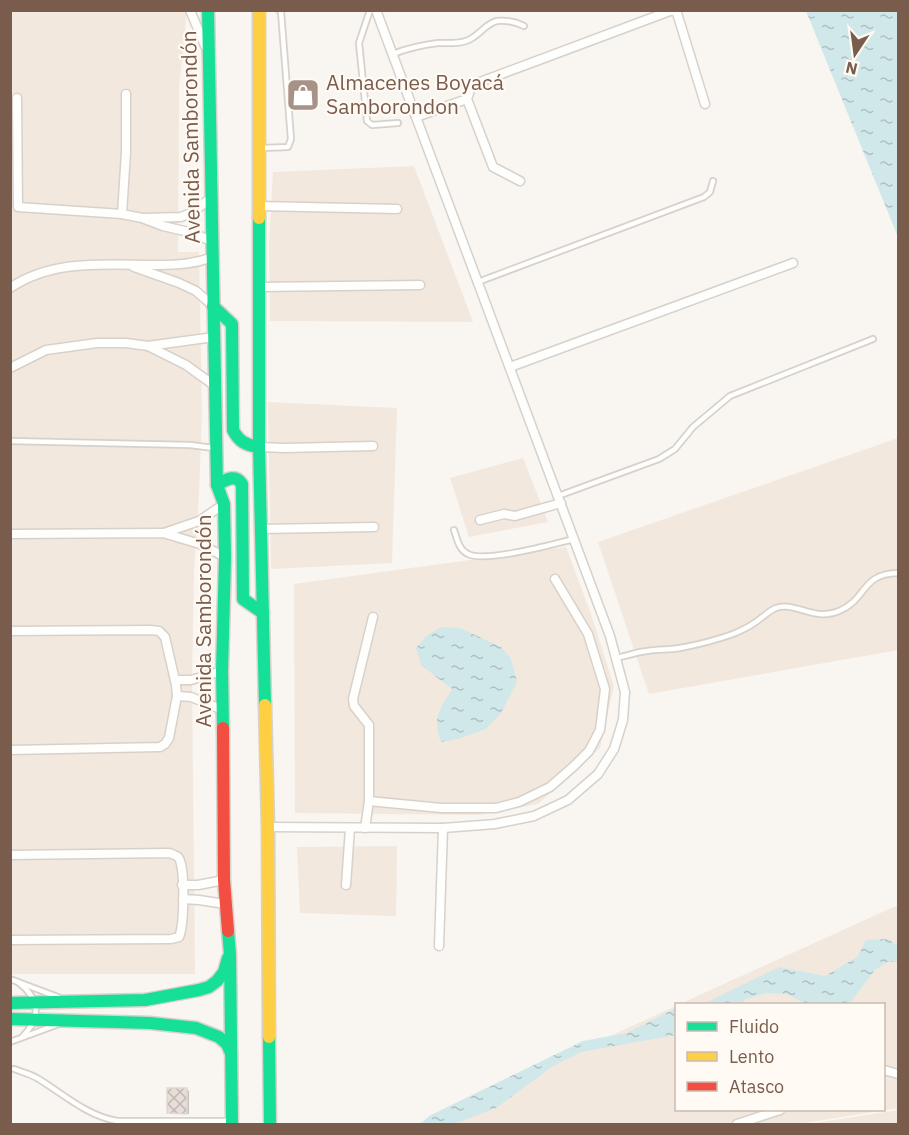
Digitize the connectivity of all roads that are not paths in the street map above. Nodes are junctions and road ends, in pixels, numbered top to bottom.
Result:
1 (190, 10) edge
2 (208, 10) edge
3 (259, 10) edge
4 (279, 10) edge
5 (370, 10) edge
6 (376, 10) edge
7 (524, 26) dead end
8 (393, 54) junction
9 (209, 55) junction
10 (126, 94) dead end
11 (17, 98) dead end
12 (467, 99) junction
13 (705, 104) dead end
14 (416, 117) junction
15 (398, 123) dead end
16 (259, 149) junction
17 (520, 181) dead end
18 (713, 181) dead end
19 (212, 197) junction
20 (258, 206) junction
21 (14, 208) edge
22 (397, 209) dead end
23 (122, 214) junction
24 (142, 218) junction
25 (213, 242) junction
26 (213, 257) junction
27 (794, 263) dead end
28 (128, 265) junction
29 (478, 282) junction
30 (420, 285) dead end
31 (259, 287) junction
32 (10, 288) edge
33 (213, 306) junction
34 (214, 338) junction
35 (873, 339) dead end
36 (148, 346) junction
37 (510, 367) junction
38 (10, 368) edge
39 (215, 386) junction
40 (10, 441) edge
41 (373, 446) dead end
42 (260, 447) junction
43 (217, 449) junction
44 (218, 485) junction
45 (559, 500) junction
46 (224, 504) junction
47 (480, 520) dead end
48 (374, 528) dead end
49 (261, 529) junction
50 (454, 530) dead end
51 (164, 533) junction
52 (10, 534) edge
53 (574, 539) junction
54 (225, 557) junction
55 (898, 573) edge
56 (555, 579) dead end
57 (263, 613) junction
58 (373, 617) dead end
59 (10, 631) edge
60 (616, 658) junction
61 (222, 671) junction
62 (175, 680) junction
63 (177, 696) junction
64 (223, 710) junction
65 (10, 750) edge
66 (369, 801) junction
67 (268, 827) junction
68 (350, 828) junction
69 (365, 828) junction
70 (443, 828) junction
71 (10, 855) edge
72 (224, 880) junction
73 (182, 885) junction
74 (346, 885) dead end
75 (183, 900) junction
76 (225, 904) junction
77 (10, 940) edge
78 (439, 946) dead end
79 (230, 954) junction
80 (10, 979) edge
81 (18, 982) junction
82 (34, 1002) junction
83 (69, 1002) junction
84 (10, 1003) edge
85 (10, 1019) edge
86 (35, 1019) junction
87 (67, 1021) junction
88 (23, 1036) junction
89 (10, 1042) edge
90 (231, 1054) junction
91 (14, 1069) dead end
92 (777, 1111) edge
93 (232, 1123) edge
94 (270, 1125) edge
95 (737, 1125) edge

1 - 9 street
2 - 9 main road, Avenida Samborondón
3 - 16 main road
4 - 16 lane
5 - 15 lane
6 - 8 street
7 - 8 lane
8 - 14 street
9 - 19 main road, Avenida Samborondón
10 - 23 street
11 - 21 street
12 - 13 street
12 - 14 street
12 - 17 street
14 - 29 street
16 - 20 main road
18 - 29 lane
19 - 24 street
19 - 25 main road, Avenida Samborondón
20 - 22 street
20 - 31 main road
21 - 23 street
23 - 24 street
24 - 25 street
25 - 26 main road, Avenida Samborondón
26 - 28 street
26 - 33 main road, Avenida Samborondón
27 - 37 street
28 - 32 street
28 - 33 street
29 - 37 street
30 - 31 street
31 - 42 main road
33 - 34 main road, Avenida Samborondón
33 - 42 main road
34 - 36 street
34 - 39 main road, Avenida Samborondón
35 - 45 lane
36 - 38 street
36 - 39 street
37 - 45 street
39 - 43 main road, Avenida Samborondón
40 - 43 lane
41 - 42 street
42 - 49 main road
43 - 44 main road, Avenida Samborondón
44 - 46 main road, Avenida Samborondón
44 - 57 main road
45 - 47 street
45 - 53 street
46 - 51 street
46 - 54 main road, Avenida Samborondón
48 - 49 street
49 - 57 main road
50 - 53 lane
51 - 52 street
51 - 54 street
53 - 60 street
54 - 61 main road, Avenida Samborondón
55 - 60 lane
56 - 66 street
57 - 67 main road
58 - 66 street
59 - 62 street
60 - 70 street
61 - 62 street
61 - 64 main road, Avenida Samborondón
62 - 63 street
63 - 64 street
63 - 65 street
64 - 72 main road, Avenida Samborondón
66 - 69 street
67 - 68 street
67 - 94 main road
68 - 69 street
68 - 74 street
69 - 70 street
70 - 78 street
71 - 73 street
72 - 73 street
72 - 76 main road, Avenida Samborondón
73 - 75 street
75 - 76 street
75 - 77 street
76 - 79 main road, Avenida Samborondón
79 - 83 main road
79 - 90 main road, Avenida Samborondón
80 - 81 lane
81 - 82 lane
81 - 83 lane
82 - 83 main road
82 - 84 main road
82 - 86 lane
85 - 86 main road
86 - 87 main road
86 - 88 lane
87 - 88 lane
87 - 90 main road
88 - 89 lane
90 - 93 main road, Avenida Samborondón
91 - 93 lane
92 - 95 street

